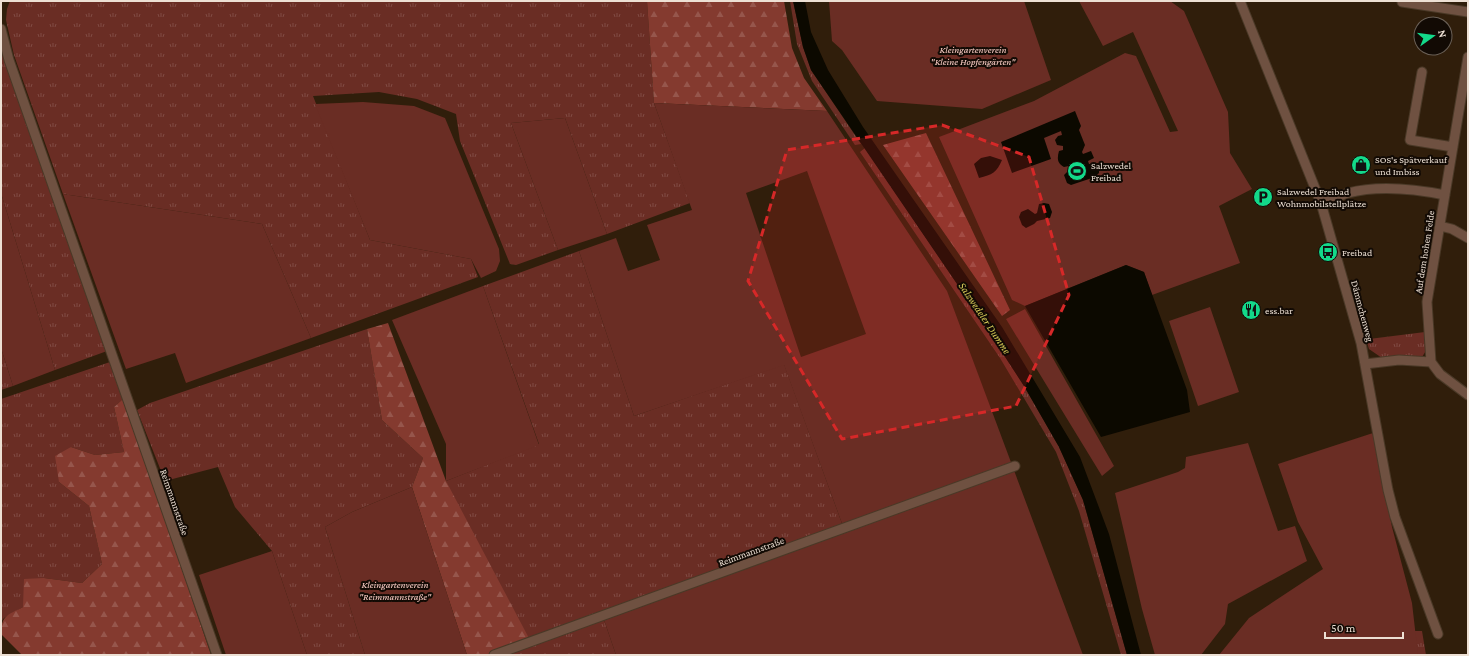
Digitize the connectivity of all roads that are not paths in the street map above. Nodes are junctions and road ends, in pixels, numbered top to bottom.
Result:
1 (1240, 1) edge
2 (1402, 2) edge
3 (1468, 12) edge
4 (1, 28) edge
5 (1468, 57) edge
6 (1422, 72) dead end
7 (1465, 93) edge
8 (1453, 147) junction
9 (1445, 195) junction
10 (1321, 202) junction
11 (1440, 226) junction
12 (1468, 238) edge
13 (1431, 362) junction
14 (1365, 364) junction
15 (1468, 395) edge
16 (1015, 466) dead end
17 (1438, 634) dead end
18 (217, 655) edge
19 (494, 655) edge

1 - 10 street, Dämmchenweg
2 - 3 street
4 - 18 street, Reimmannstraße
5 - 7 street, Auf dem hohen Felde
6 - 8 street
7 - 8 street, Auf dem hohen Felde
8 - 9 street, Auf dem hohen Felde
9 - 10 street
9 - 11 street, Auf dem hohen Felde
10 - 14 street, Dämmchenweg
11 - 12 street
11 - 13 street, Auf dem hohen Felde
13 - 14 street
13 - 15 street
14 - 17 street, Dämmchenweg
16 - 19 street, Reimmannstraße

